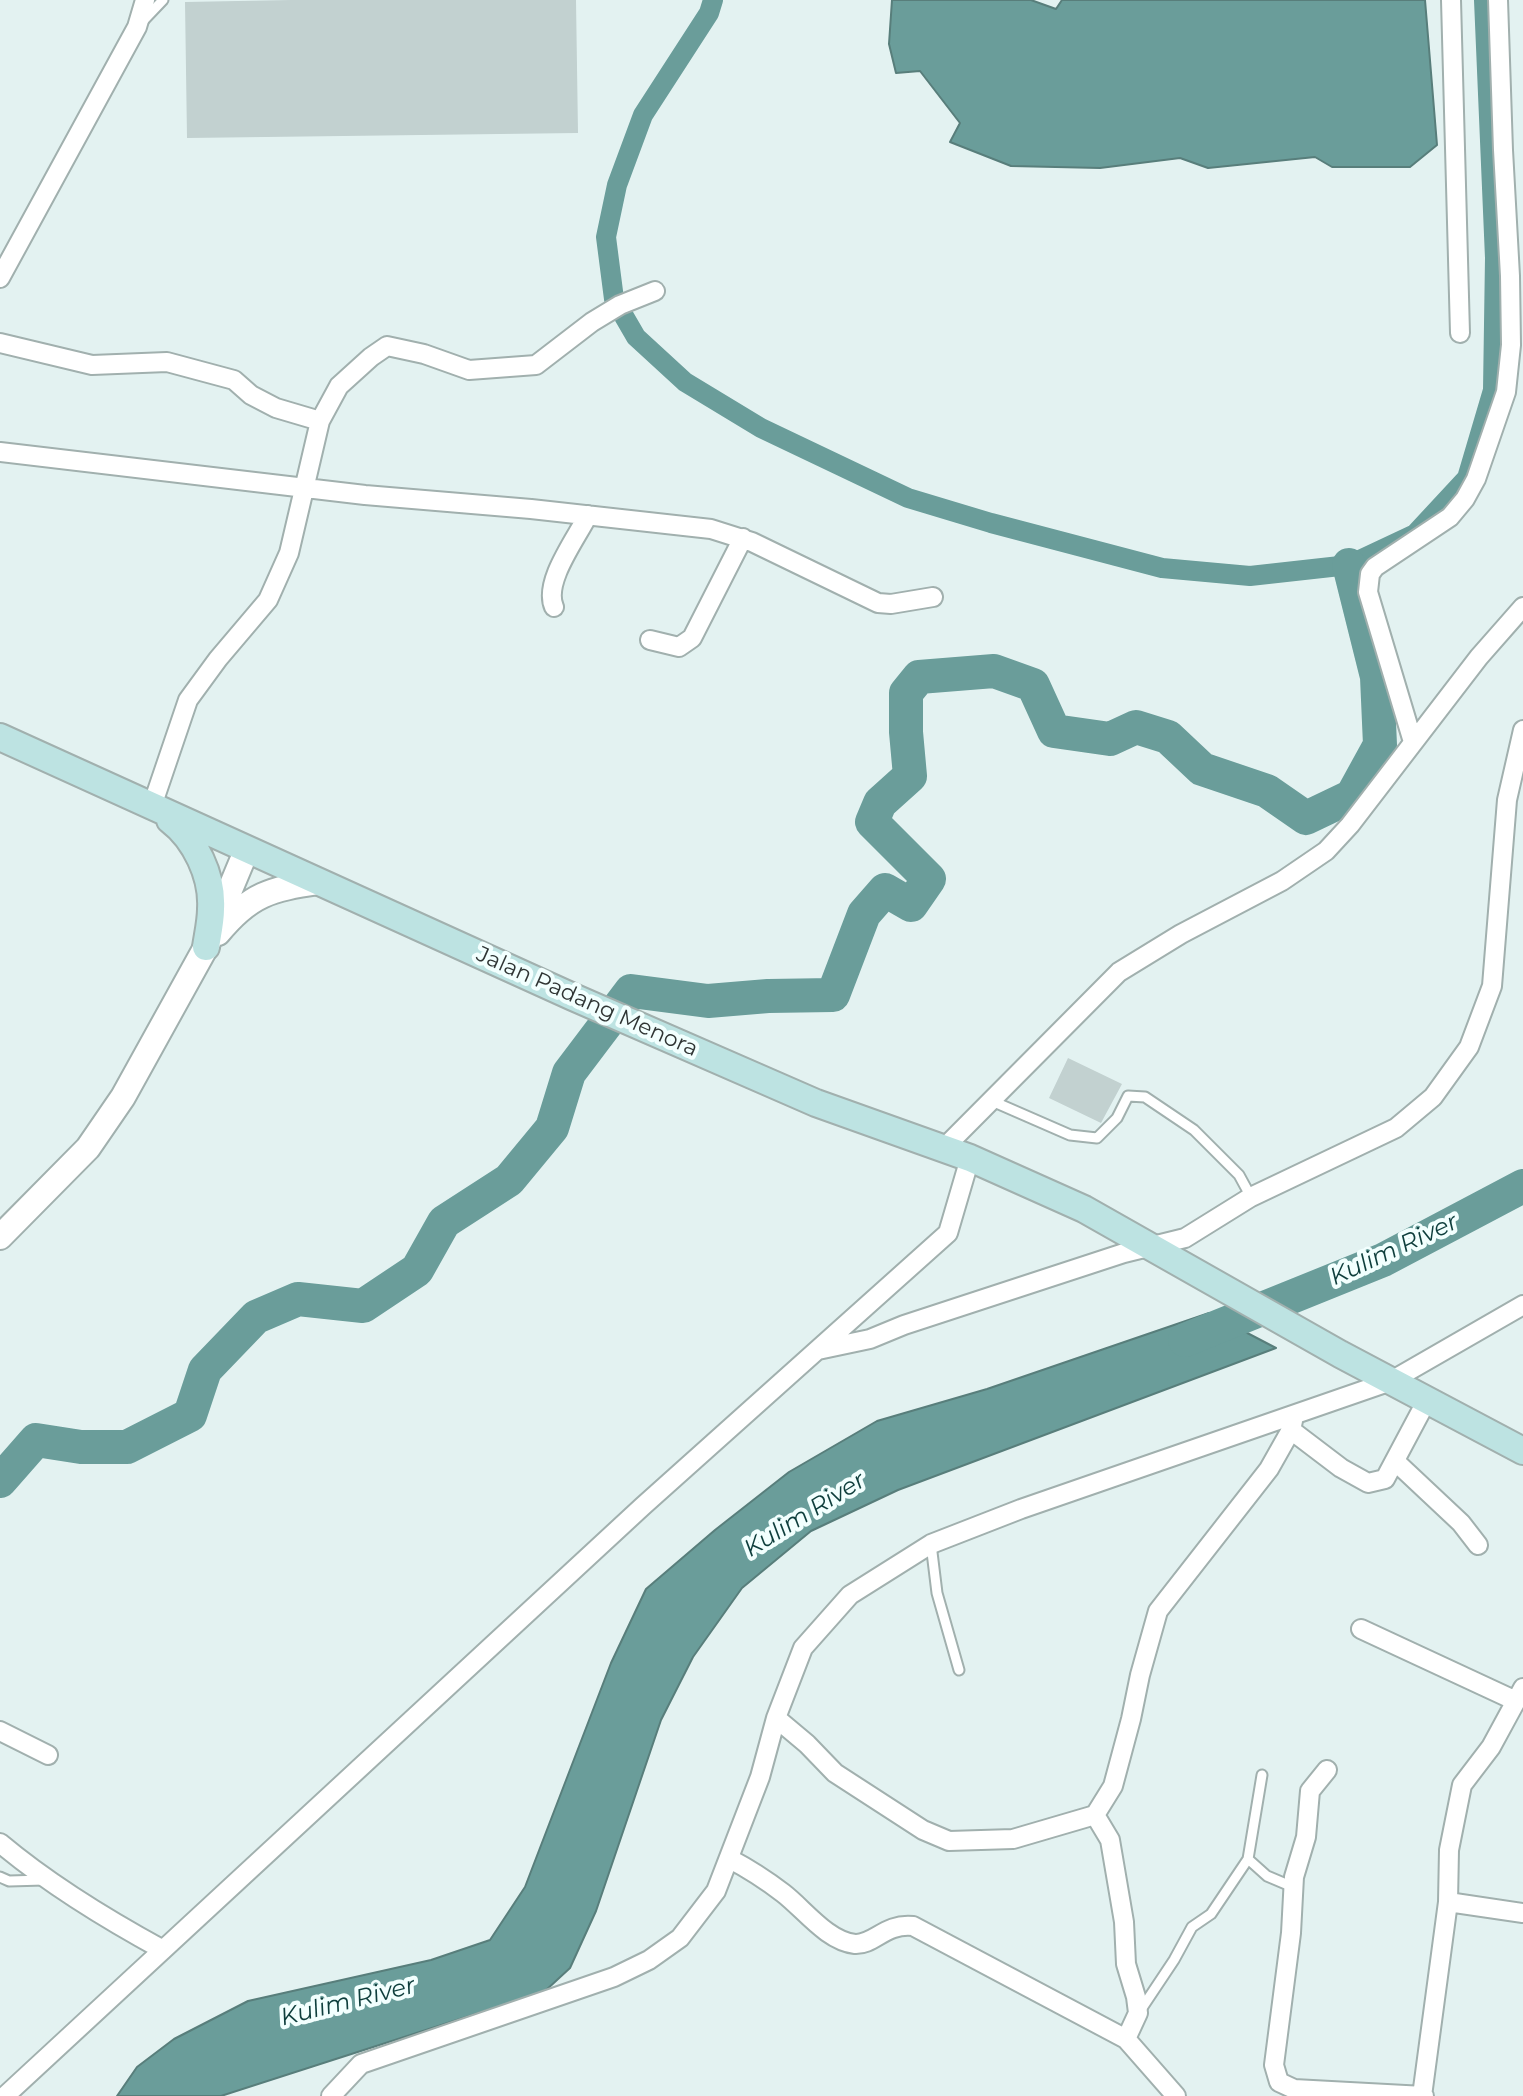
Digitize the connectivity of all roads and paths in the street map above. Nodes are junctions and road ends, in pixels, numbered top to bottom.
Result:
1 (145, 0) edge
2 (163, 0) edge
3 (1451, 0) edge
4 (1498, 0) edge
5 (137, 27) junction
6 (0, 278) edge
7 (655, 291) dead end
8 (1460, 333) dead end
9 (0, 343) edge
10 (320, 421) junction
11 (0, 452) edge
12 (303, 487) junction
13 (588, 515) junction
14 (743, 538) junction
15 (933, 597) dead end
16 (554, 607) dead end
17 (1523, 607) edge
18 (650, 640) dead end
19 (1523, 730) edge
20 (0, 737) edge
21 (1413, 742) junction
22 (152, 806) junction
23 (247, 849) junction
24 (319, 882) junction
25 (206, 947) junction
26 (992, 1101) junction
27 (943, 1149) junction
28 (970, 1158) junction
29 (1251, 1197) junction
30 (0, 1237) edge
31 (1146, 1246) junction
32 (1518, 1313) edge
33 (817, 1350) junction
34 (1391, 1381) junction
35 (1427, 1400) junction
36 (1292, 1423) junction
37 (1523, 1451) edge
38 (1396, 1462) junction
39 (931, 1544) junction
40 (1478, 1545) dead end
41 (1361, 1629) dead end
42 (959, 1670) dead end
43 (1520, 1695) edge
44 (776, 1718) junction
45 (0, 1731) edge
46 (48, 1755) dead end
47 (1327, 1770) dead end
48 (1262, 1775) dead end
49 (1095, 1815) junction
50 (0, 1843) edge
51 (730, 1859) junction
52 (1248, 1859) junction
53 (0, 1877) edge
54 (47, 1880) junction
55 (1293, 1887) junction
56 (1448, 1902) junction
57 (1523, 1913) edge
58 (163, 1950) junction
59 (1138, 2013) junction
60 (1126, 2039) junction
61 (5, 2096) edge
62 (331, 2096) edge
63 (1176, 2096) edge
64 (1423, 2096) edge

1 - 5 street
2 - 5 lane
3 - 8 street
4 - 21 street
5 - 6 street
7 - 10 street
9 - 10 street
10 - 12 street
11 - 12 street
12 - 13 street
12 - 22 street
13 - 14 street
13 - 16 street
14 - 15 street
14 - 18 street
17 - 21 street
19 - 29 street
20 - 22 main road, Jalan Padang Menora
21 - 26 street
22 - 23 main road, Jalan Padang Menora
22 - 25 main road
23 - 24 main road, Jalan Padang Menora
23 - 25 street
24 - 25 street
24 - 27 main road, Jalan Padang Menora
25 - 30 street
26 - 27 street
26 - 29 lane
27 - 28 main road, Jalan Padang Menora
28 - 31 main road, Jalan Padang Menora
28 - 33 street
29 - 31 street
31 - 33 street
31 - 34 main road, Jalan Padang Menora
32 - 34 street
33 - 58 street
34 - 35 main road, Jalan Padang Menora
34 - 36 street
35 - 37 main road, Jalan Padang Menora
35 - 38 street
36 - 38 street
36 - 39 street
36 - 49 street
38 - 40 street
39 - 42 lane
39 - 44 street
41 - 43 street
43 - 56 street
44 - 49 street
44 - 51 street
45 - 46 street
47 - 55 street
48 - 52 lane
49 - 59 street
50 - 54 street
51 - 60 street
51 - 62 street
52 - 55 lane
52 - 59 lane
53 - 54 lane
54 - 58 street
55 - 64 street
56 - 57 street
56 - 64 street
58 - 61 street
59 - 60 street
60 - 63 street

